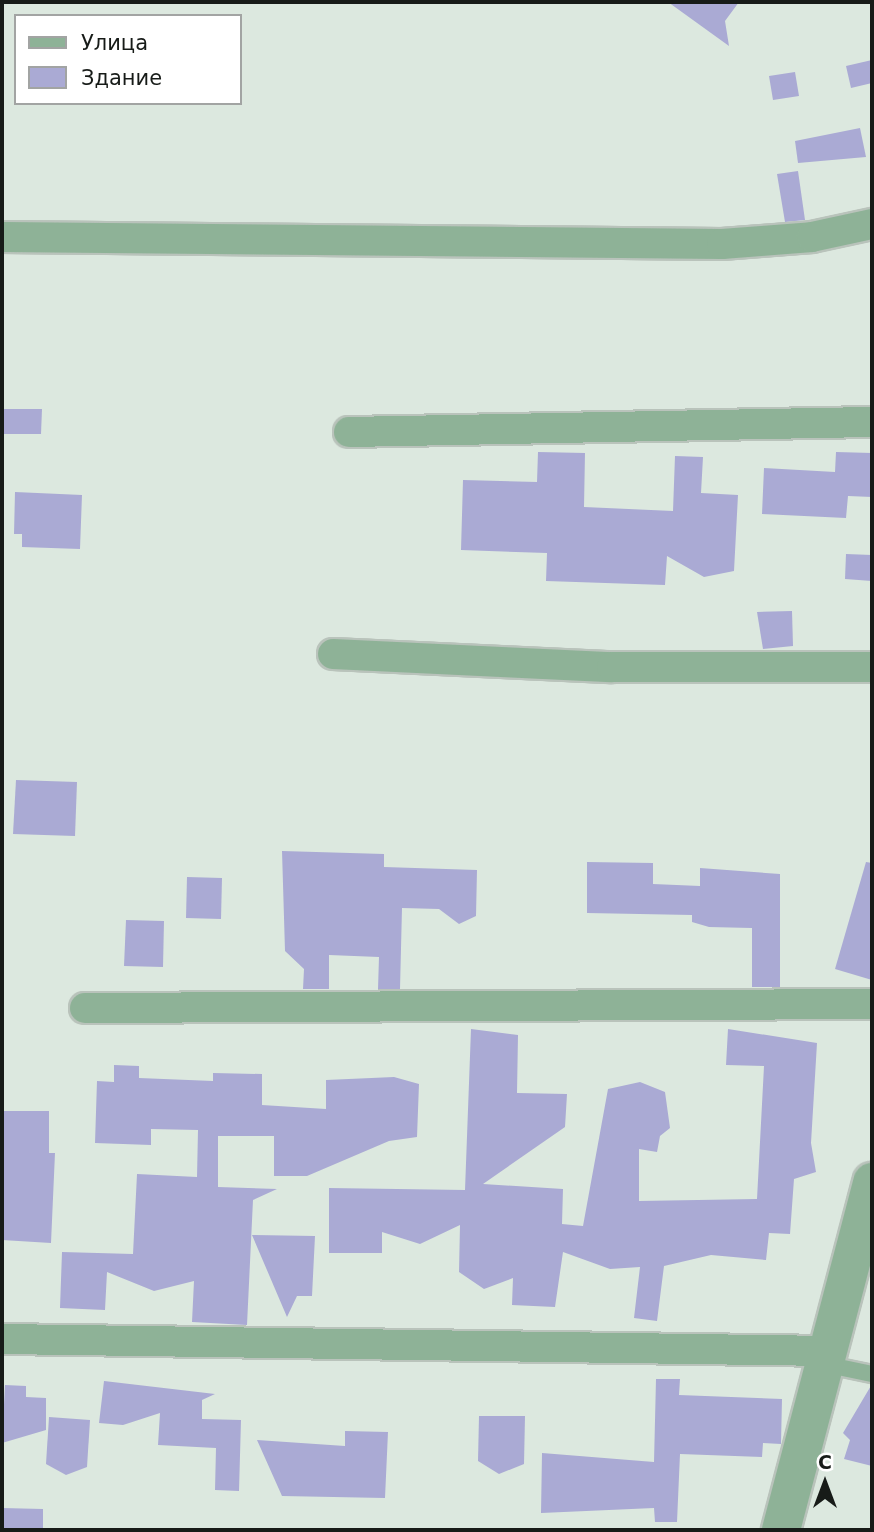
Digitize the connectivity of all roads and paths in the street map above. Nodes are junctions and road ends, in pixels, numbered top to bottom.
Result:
1 (872, 224) edge
2 (2, 237) edge
3 (872, 422) edge
4 (349, 432) dead end
5 (333, 654) dead end
6 (872, 667) edge
7 (872, 1004) edge
8 (85, 1008) dead end
9 (872, 1182) edge
10 (2, 1339) edge
11 (826, 1358) junction
12 (872, 1374) edge
13 (781, 1530) edge

1 - 2 street
3 - 4 street
5 - 6 street
7 - 8 street
9 - 11 street
10 - 11 street
11 - 12 lane
11 - 13 street

